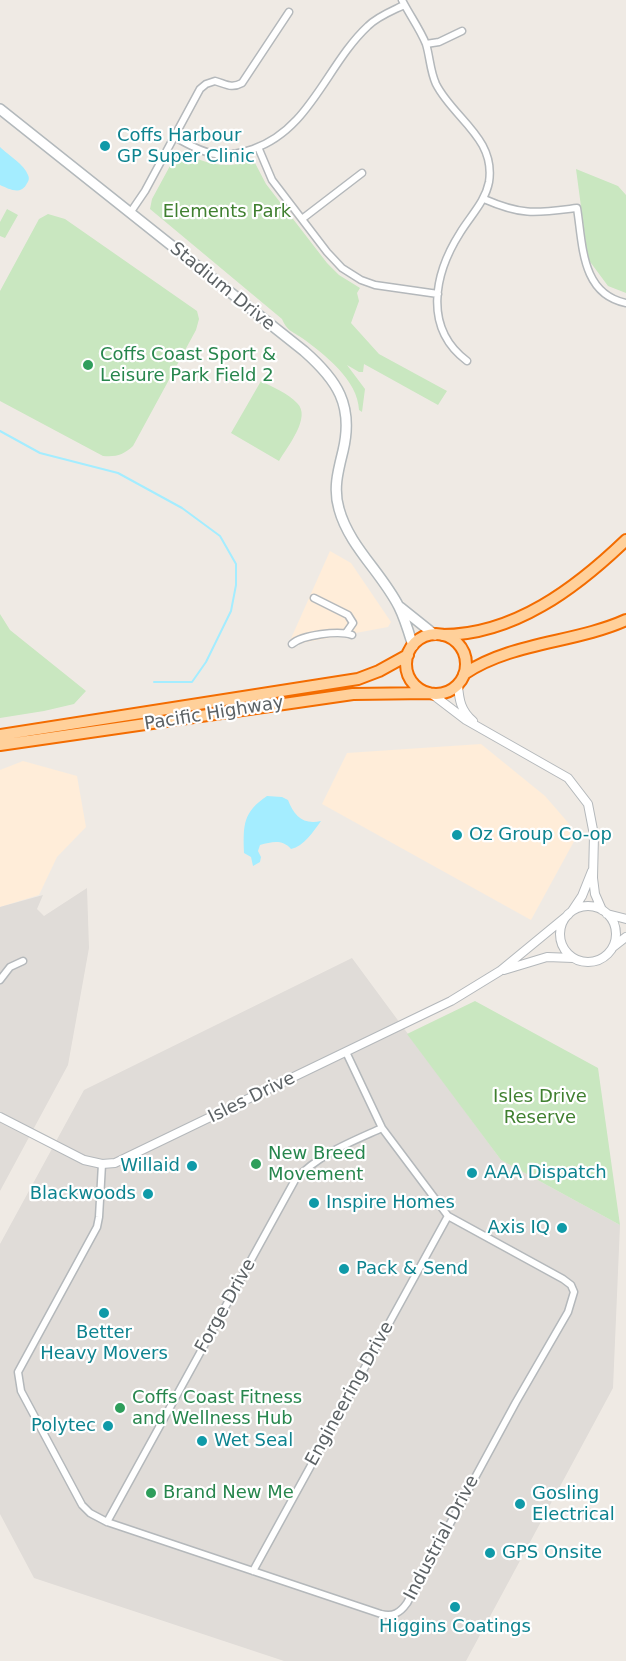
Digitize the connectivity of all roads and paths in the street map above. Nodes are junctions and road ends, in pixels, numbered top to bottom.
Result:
1 (403, 2) edge
2 (289, 12) dead end
3 (462, 31) dead end
4 (426, 44) junction
5 (0, 109) edge
6 (175, 137) junction
7 (258, 147) junction
8 (362, 173) dead end
9 (484, 198) junction
10 (130, 213) junction
11 (302, 219) junction
12 (438, 294) junction
13 (626, 303) edge
14 (467, 361) dead end
15 (626, 540) edge
16 (314, 598) dead end
17 (398, 606) junction
18 (626, 620) edge
19 (438, 635) junction
20 (292, 644) dead end
21 (410, 650) junction
22 (464, 674) junction
23 (458, 685) junction
24 (431, 693) junction
25 (478, 726) junction
26 (0, 735) edge
27 (0, 745) edge
28 (594, 864) junction
29 (604, 912) junction
30 (570, 913) junction
31 (626, 918) edge
32 (626, 937) edge
33 (612, 948) junction
34 (573, 958) junction
35 (23, 961) dead end
36 (500, 971) junction
37 (0, 980) edge
38 (346, 1052) junction
39 (0, 1116) edge
40 (382, 1128) junction
41 (102, 1164) junction
42 (448, 1216) junction
43 (107, 1522) junction
44 (253, 1571) junction

1 - 4 street
1 - 7 street
2 - 6 street
3 - 4 street
4 - 9 street
5 - 10 main road, Stadium Drive
6 - 7 street
6 - 10 street
7 - 11 street
8 - 11 street
9 - 12 street
9 - 13 street
10 - 17 main road, Stadium Drive
11 - 12 street
12 - 14 street
15 - 19 highway
16 - 20 street
17 - 19 main road, Stadium Drive
17 - 21 main road, Stadium Drive
18 - 22 highway
19 - 21 highway
19 - 22 highway
21 - 24 highway
21 - 26 highway, Pacific Highway
22 - 23 highway
23 - 24 highway
23 - 25 street
24 - 25 street
24 - 27 highway, Pacific Highway
25 - 28 street
28 - 29 street
28 - 30 street
29 - 30 street
29 - 31 street
29 - 33 street
30 - 34 street
30 - 36 street
32 - 33 street
33 - 34 street
34 - 36 street
35 - 37 street
36 - 38 street, Isles Drive
38 - 40 street, Industrial Drive
38 - 41 street, Isles Drive
39 - 41 street
40 - 42 street, Industrial Drive
40 - 43 street, Forge Drive
41 - 43 street, Industrial Drive
42 - 44 street, Engineering Drive
42 - 44 street, Industrial Drive
43 - 44 street, Industrial Drive

